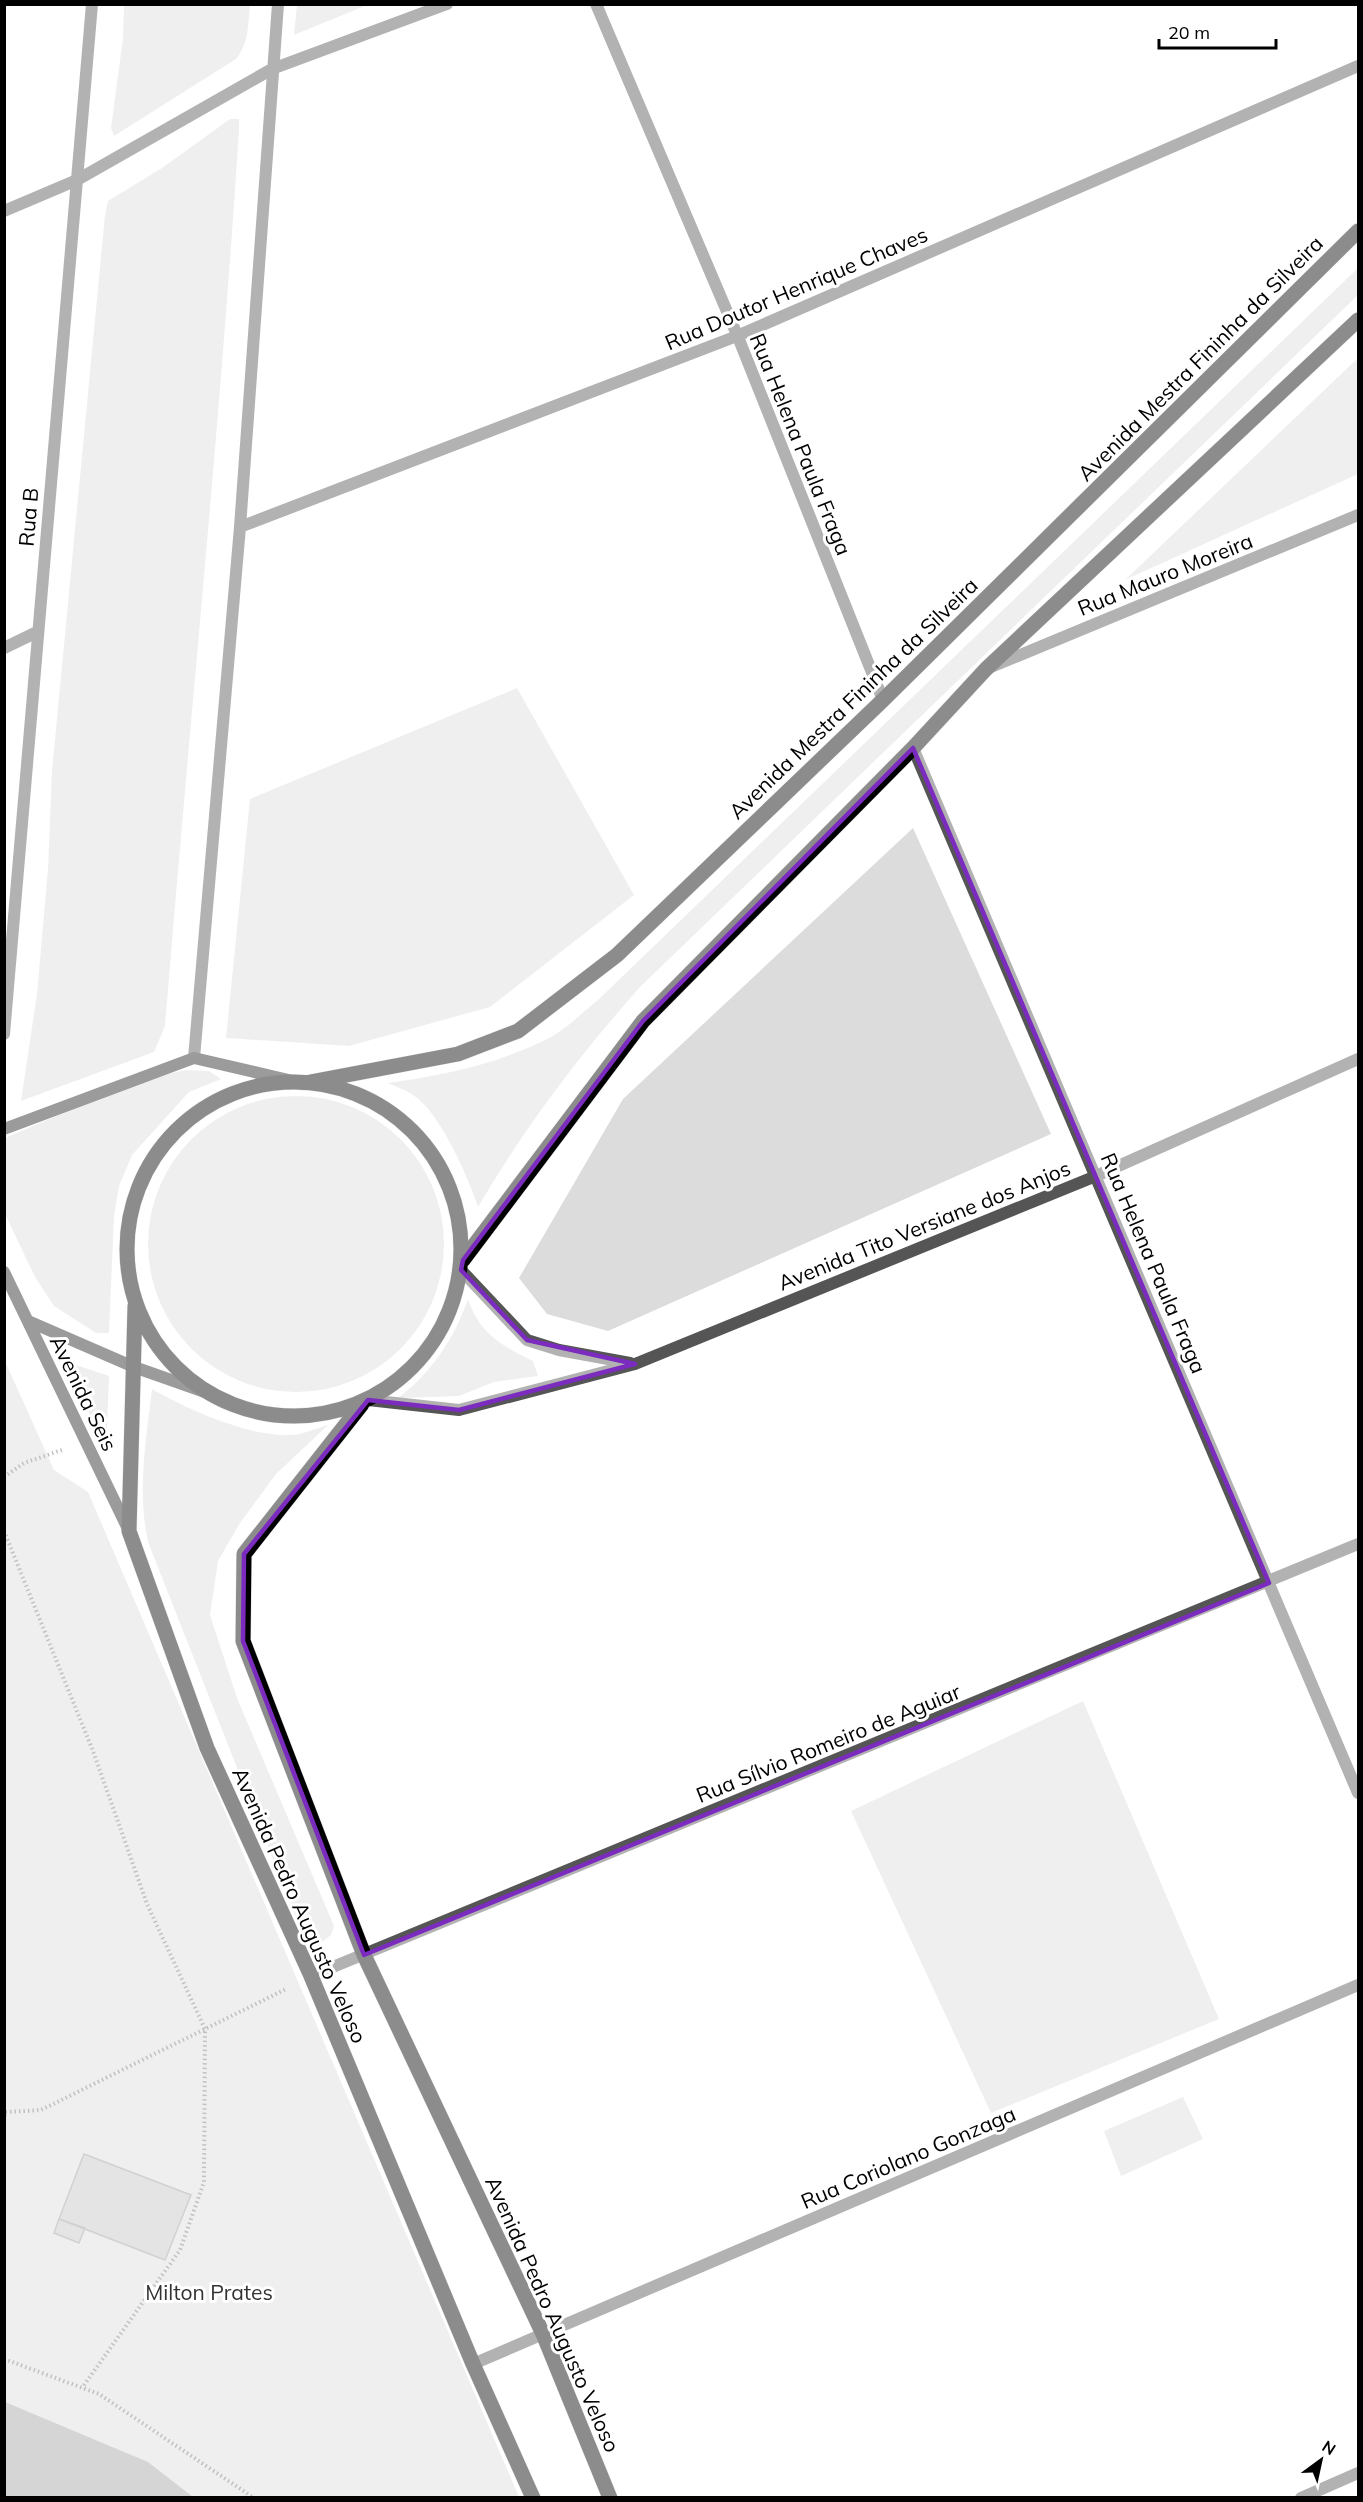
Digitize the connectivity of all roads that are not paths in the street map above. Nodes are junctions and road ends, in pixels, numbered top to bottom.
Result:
1 (92, 4) edge
2 (278, 4) edge
3 (447, 4) edge
4 (596, 4) edge
5 (1359, 66) edge
6 (272, 69) junction
7 (77, 180) junction
8 (4, 211) edge
9 (1359, 231) edge
10 (1359, 320) edge
11 (737, 336) junction
12 (1359, 515) edge
13 (240, 527) junction
14 (37, 632) junction
15 (4, 648) edge
16 (986, 669) junction
17 (884, 700) junction
18 (913, 748) junction
19 (4, 1034) edge
20 (194, 1058) junction
21 (1359, 1059) edge
22 (304, 1082) junction
23 (4, 1128) edge
24 (1095, 1176) junction
25 (462, 1265) junction
26 (4, 1272) edge
27 (135, 1306) junction
28 (28, 1321) junction
29 (635, 1364) junction
30 (134, 1367) junction
31 (206, 1392) junction
32 (365, 1402) junction
33 (129, 1531) junction
34 (1359, 1544) edge
35 (1269, 1583) junction
36 (1359, 1793) edge
37 (364, 1954) junction
38 (311, 1976) junction
39 (1359, 1985) edge
40 (543, 2334) junction
41 (473, 2364) junction
42 (1359, 2473) edge
43 (533, 2498) edge
44 (610, 2498) edge
45 (1301, 2498) edge

1 - 7 street, Rua B
2 - 6 street
3 - 6 street
4 - 11 street, Rua Helena Paula Fraga
5 - 11 street, Rua Doutor Henrique Chaves
6 - 7 street
6 - 13 street
7 - 8 street
7 - 14 street, Rua B
9 - 17 main road, Avenida Mestra Fininha da Silveira
10 - 16 main road
11 - 13 street, Rua Doutor Henrique Chaves
11 - 17 street, Rua Helena Paula Fraga
12 - 16 street, Rua Mauro Moreira
13 - 20 street
14 - 15 street
14 - 19 street, Rua B
16 - 18 main road
17 - 22 main road, Avenida Mestra Fininha da Silveira
18 - 24 street, Rua Helena Paula Fraga
18 - 25 main road
20 - 22 street
20 - 23 street
21 - 24 street, Avenida Tito Versiane dos Anjos
22 - 25 main road
22 - 27 main road
24 - 29 street, Avenida Tito Versiane dos Anjos
24 - 35 street, Rua Helena Paula Fraga
25 - 29 street
25 - 32 main road
26 - 28 street, Avenida Seis
27 - 30 main road, Avenida Pedro Augusto Veloso
27 - 31 main road
28 - 30 street
28 - 33 street, Avenida Seis
29 - 32 street, Avenida Tito Versiane dos Anjos
30 - 31 street
30 - 33 main road, Avenida Pedro Augusto Veloso
31 - 32 main road
32 - 37 main road, Avenida Pedro Augusto Veloso
33 - 38 main road, Avenida Pedro Augusto Veloso
34 - 35 street, Rua Sílvio Romeiro de Aguiar
35 - 36 street, Rua Helena Paula Fraga
35 - 37 street, Rua Sílvio Romeiro de Aguiar
37 - 38 street, Rua Sílvio Romeiro de Aguiar
37 - 40 main road, Avenida Pedro Augusto Veloso
38 - 41 main road, Avenida Pedro Augusto Veloso
39 - 40 street, Rua Coriolano Gonzaga
40 - 41 street, Rua Coriolano Gonzaga
40 - 44 main road, Avenida Pedro Augusto Veloso
41 - 43 main road, Avenida Pedro Augusto Veloso
42 - 45 street

